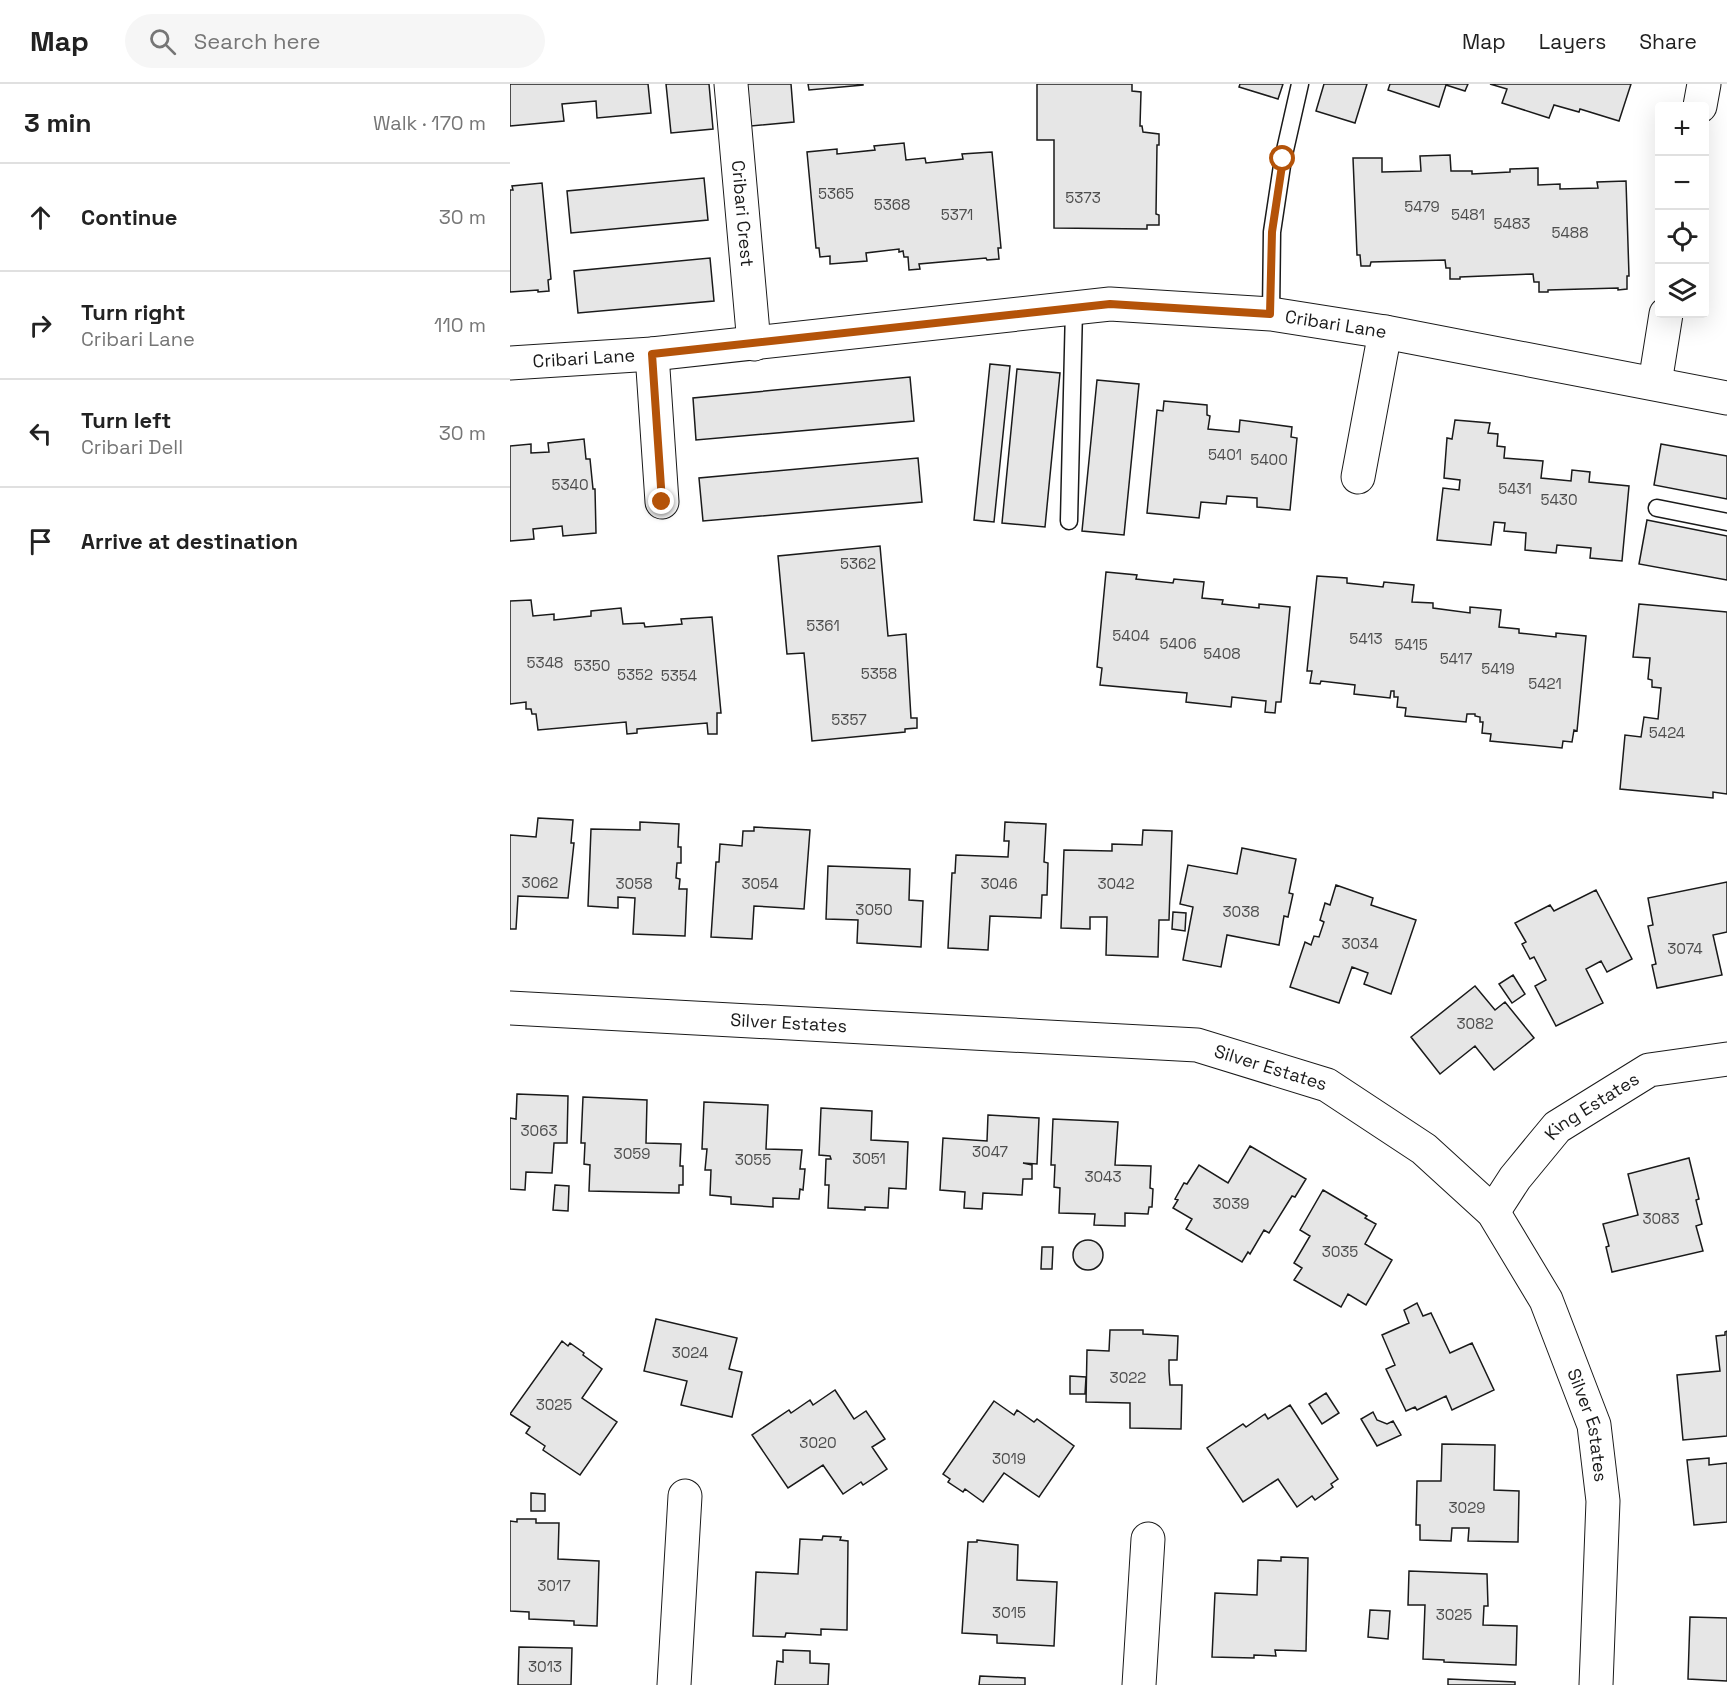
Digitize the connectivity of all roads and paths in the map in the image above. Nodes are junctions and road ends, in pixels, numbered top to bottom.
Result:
1 (730, 84) edge
2 (1300, 84) edge
3 (1704, 84) edge
4 (1701, 102) edge
5 (1074, 308) junction
6 (1270, 314) junction
7 (1665, 318) edge
8 (1385, 332) junction
9 (754, 344) junction
10 (652, 354) junction
11 (510, 363) edge
12 (1654, 382) junction
13 (1727, 398) edge
14 (1358, 477) dead end
15 (662, 502) dead end
16 (1657, 508) dead end
17 (1069, 521) dead end
18 (1727, 522) edge
19 (510, 1008) edge
20 (1727, 1059) edge
21 (1493, 1212) junction
22 (685, 1496) dead end
23 (1148, 1539) dead end
24 (674, 1685) edge
25 (1139, 1685) edge
26 (1596, 1685) edge

1 - 9 street, Cribari Crest
2 - 6 lane
3 - 4 street
5 - 6 street, Cribari Lane
5 - 9 street, Cribari Lane
5 - 17 lane
6 - 8 street, Cribari Lane
7 - 12 street
8 - 12 street, Cribari Lane
8 - 14 street
9 - 10 street, Cribari Lane
10 - 11 street, Cribari Lane
10 - 15 street
12 - 13 street, Cribari Lane
16 - 18 lane
19 - 21 street, Silver Estates
20 - 21 street, King Estates
21 - 26 street, Silver Estates
22 - 24 street
23 - 25 street

